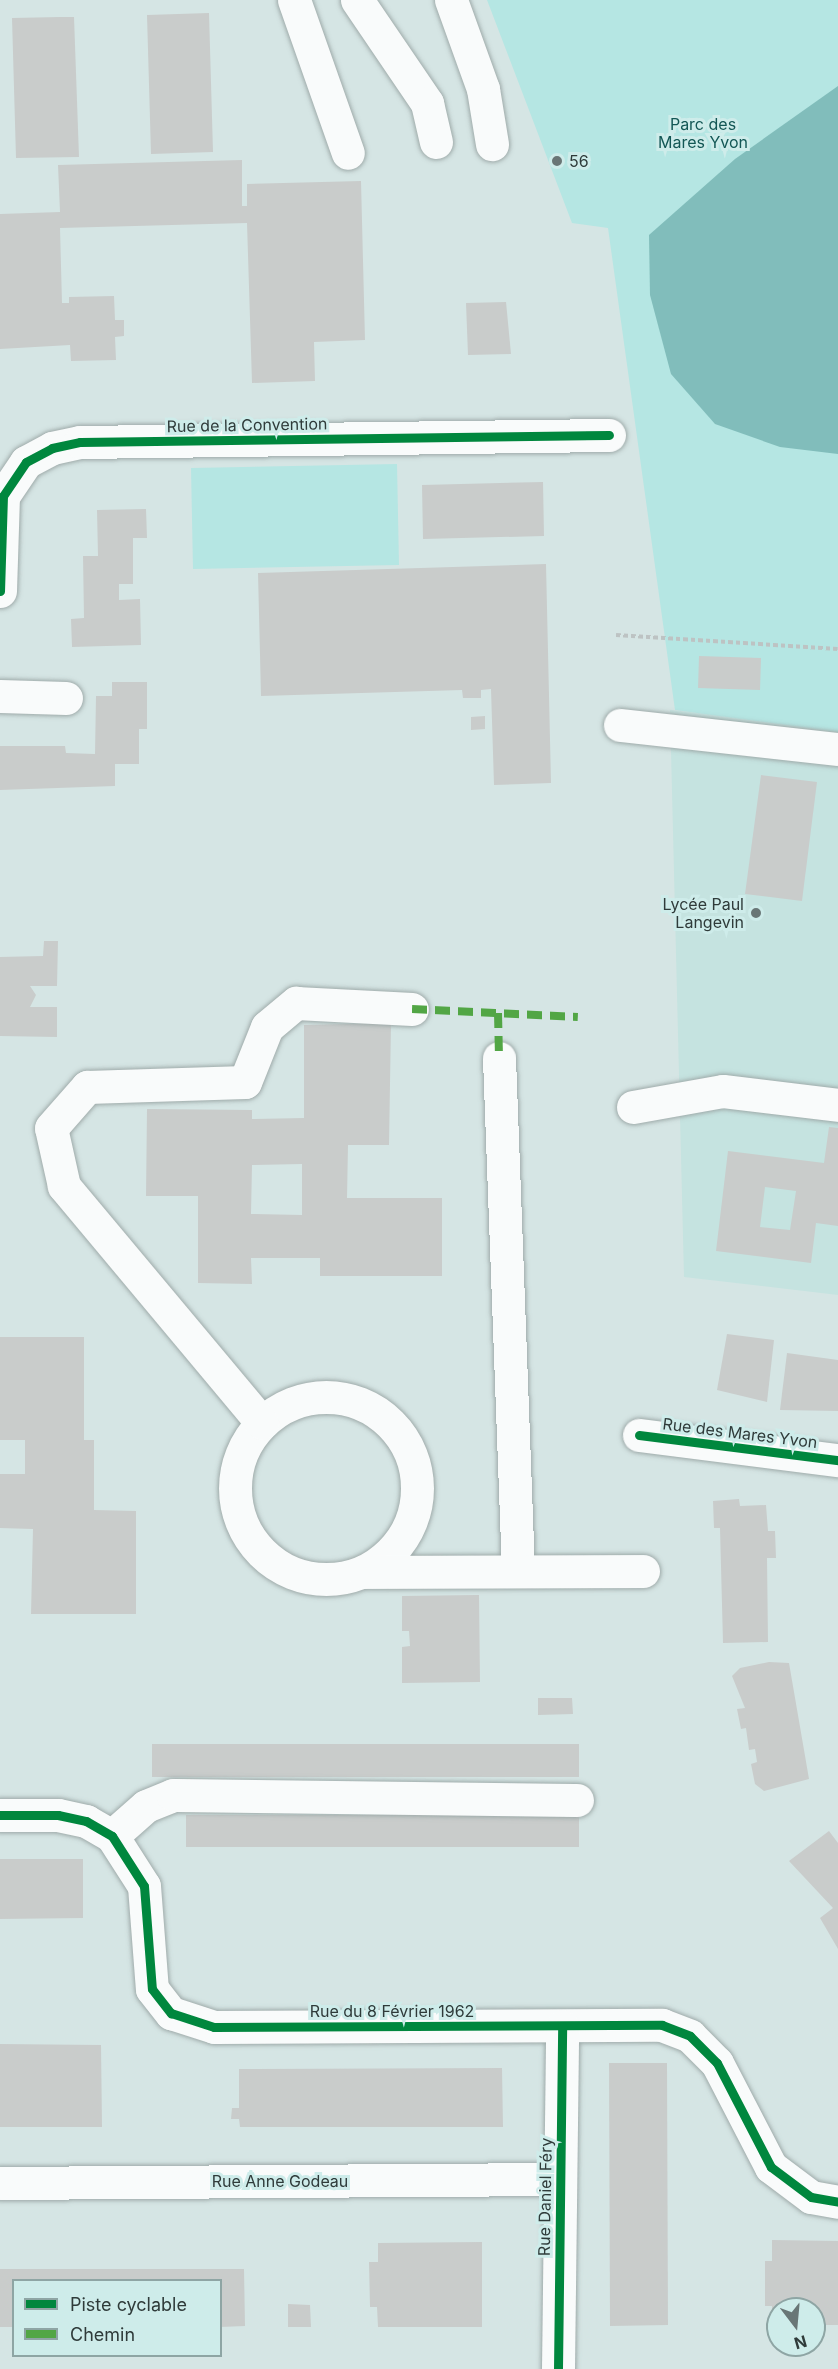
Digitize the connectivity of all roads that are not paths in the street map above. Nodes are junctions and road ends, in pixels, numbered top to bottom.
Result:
1 (294, 0) edge
2 (357, 0) edge
3 (451, 0) edge
4 (436, 142) dead end
5 (492, 144) dead end
6 (348, 153) dead end
7 (609, 435) dead end
8 (0, 591) edge
9 (0, 696) edge
10 (66, 698) dead end
11 (620, 725) dead end
12 (838, 749) edge
13 (412, 1010) dead end
14 (499, 1058) dead end
15 (838, 1105) edge
16 (633, 1107) dead end
17 (262, 1423) junction
18 (639, 1435) dead end
19 (838, 1460) edge
20 (518, 1571) junction
21 (643, 1571) dead end
22 (363, 1572) junction
23 (577, 1800) dead end
24 (0, 1815) edge
25 (112, 1836) junction
26 (562, 2026) junction
27 (560, 2179) junction
28 (0, 2183) edge
29 (838, 2202) edge
30 (558, 2369) edge

1 - 6 street
2 - 4 street
3 - 5 street
7 - 8 street, Rue de la Convention
9 - 10 street
11 - 12 street
13 - 17 street
14 - 20 street
15 - 16 street
17 - 22 street
17 - 22 street
18 - 19 street, Rue des Mares Yvon
20 - 21 street
20 - 22 street
23 - 25 street
24 - 25 street, Rue du 8 Février 1962
25 - 26 street, Rue du 8 Février 1962
26 - 27 street, Rue Daniel Féry
26 - 29 street, Rue du 8 Février 1962
27 - 28 street, Rue Anne Godeau
27 - 30 street, Rue Daniel Féry

